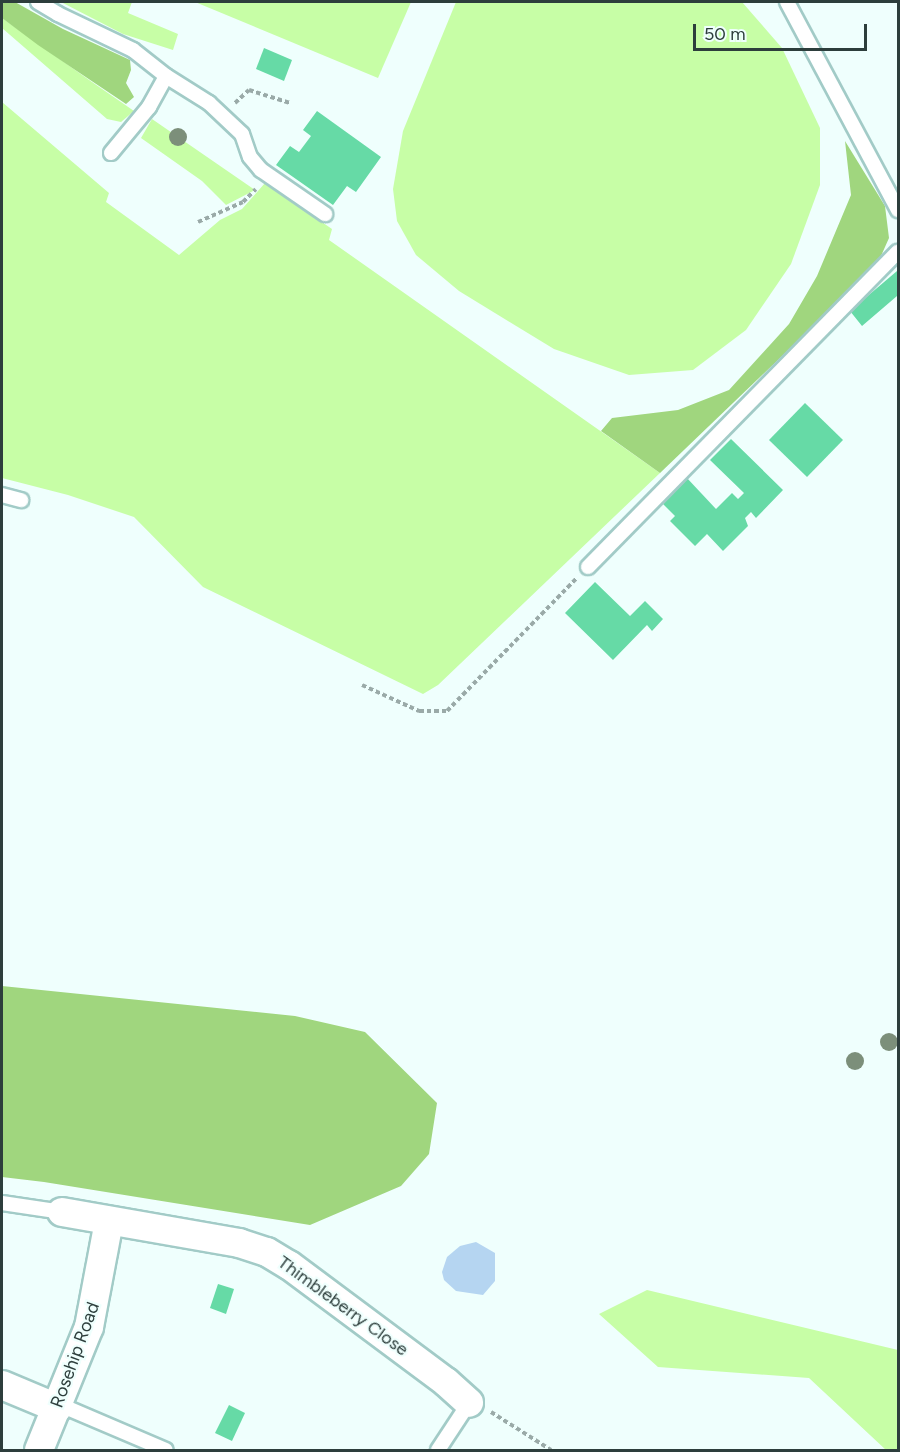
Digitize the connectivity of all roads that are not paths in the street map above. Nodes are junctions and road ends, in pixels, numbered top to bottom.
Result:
1 (38, 2) edge
2 (787, 2) edge
3 (166, 76) junction
4 (111, 153) dead end
5 (898, 210) edge
6 (325, 214) dead end
7 (898, 252) edge
8 (2, 495) edge
9 (21, 500) dead end
10 (588, 567) road end
11 (2, 1203) edge
12 (62, 1212) joint
13 (109, 1221) junction
14 (2, 1385) edge
15 (58, 1406) junction
16 (479, 1407) joint
17 (39, 1450) edge
18 (166, 1450) edge
19 (438, 1450) edge

1 - 3 lane
2 - 5 lane
3 - 4 lane
3 - 6 lane
7 - 10 lane
8 - 9 lane
11 - 12 lane
12 - 13 street, Thimbleberry Close
13 - 15 street, Rosehip Road
13 - 16 street, Thimbleberry Close
14 - 15 street
15 - 17 street, Rosehip Road
15 - 18 lane
16 - 19 lane

